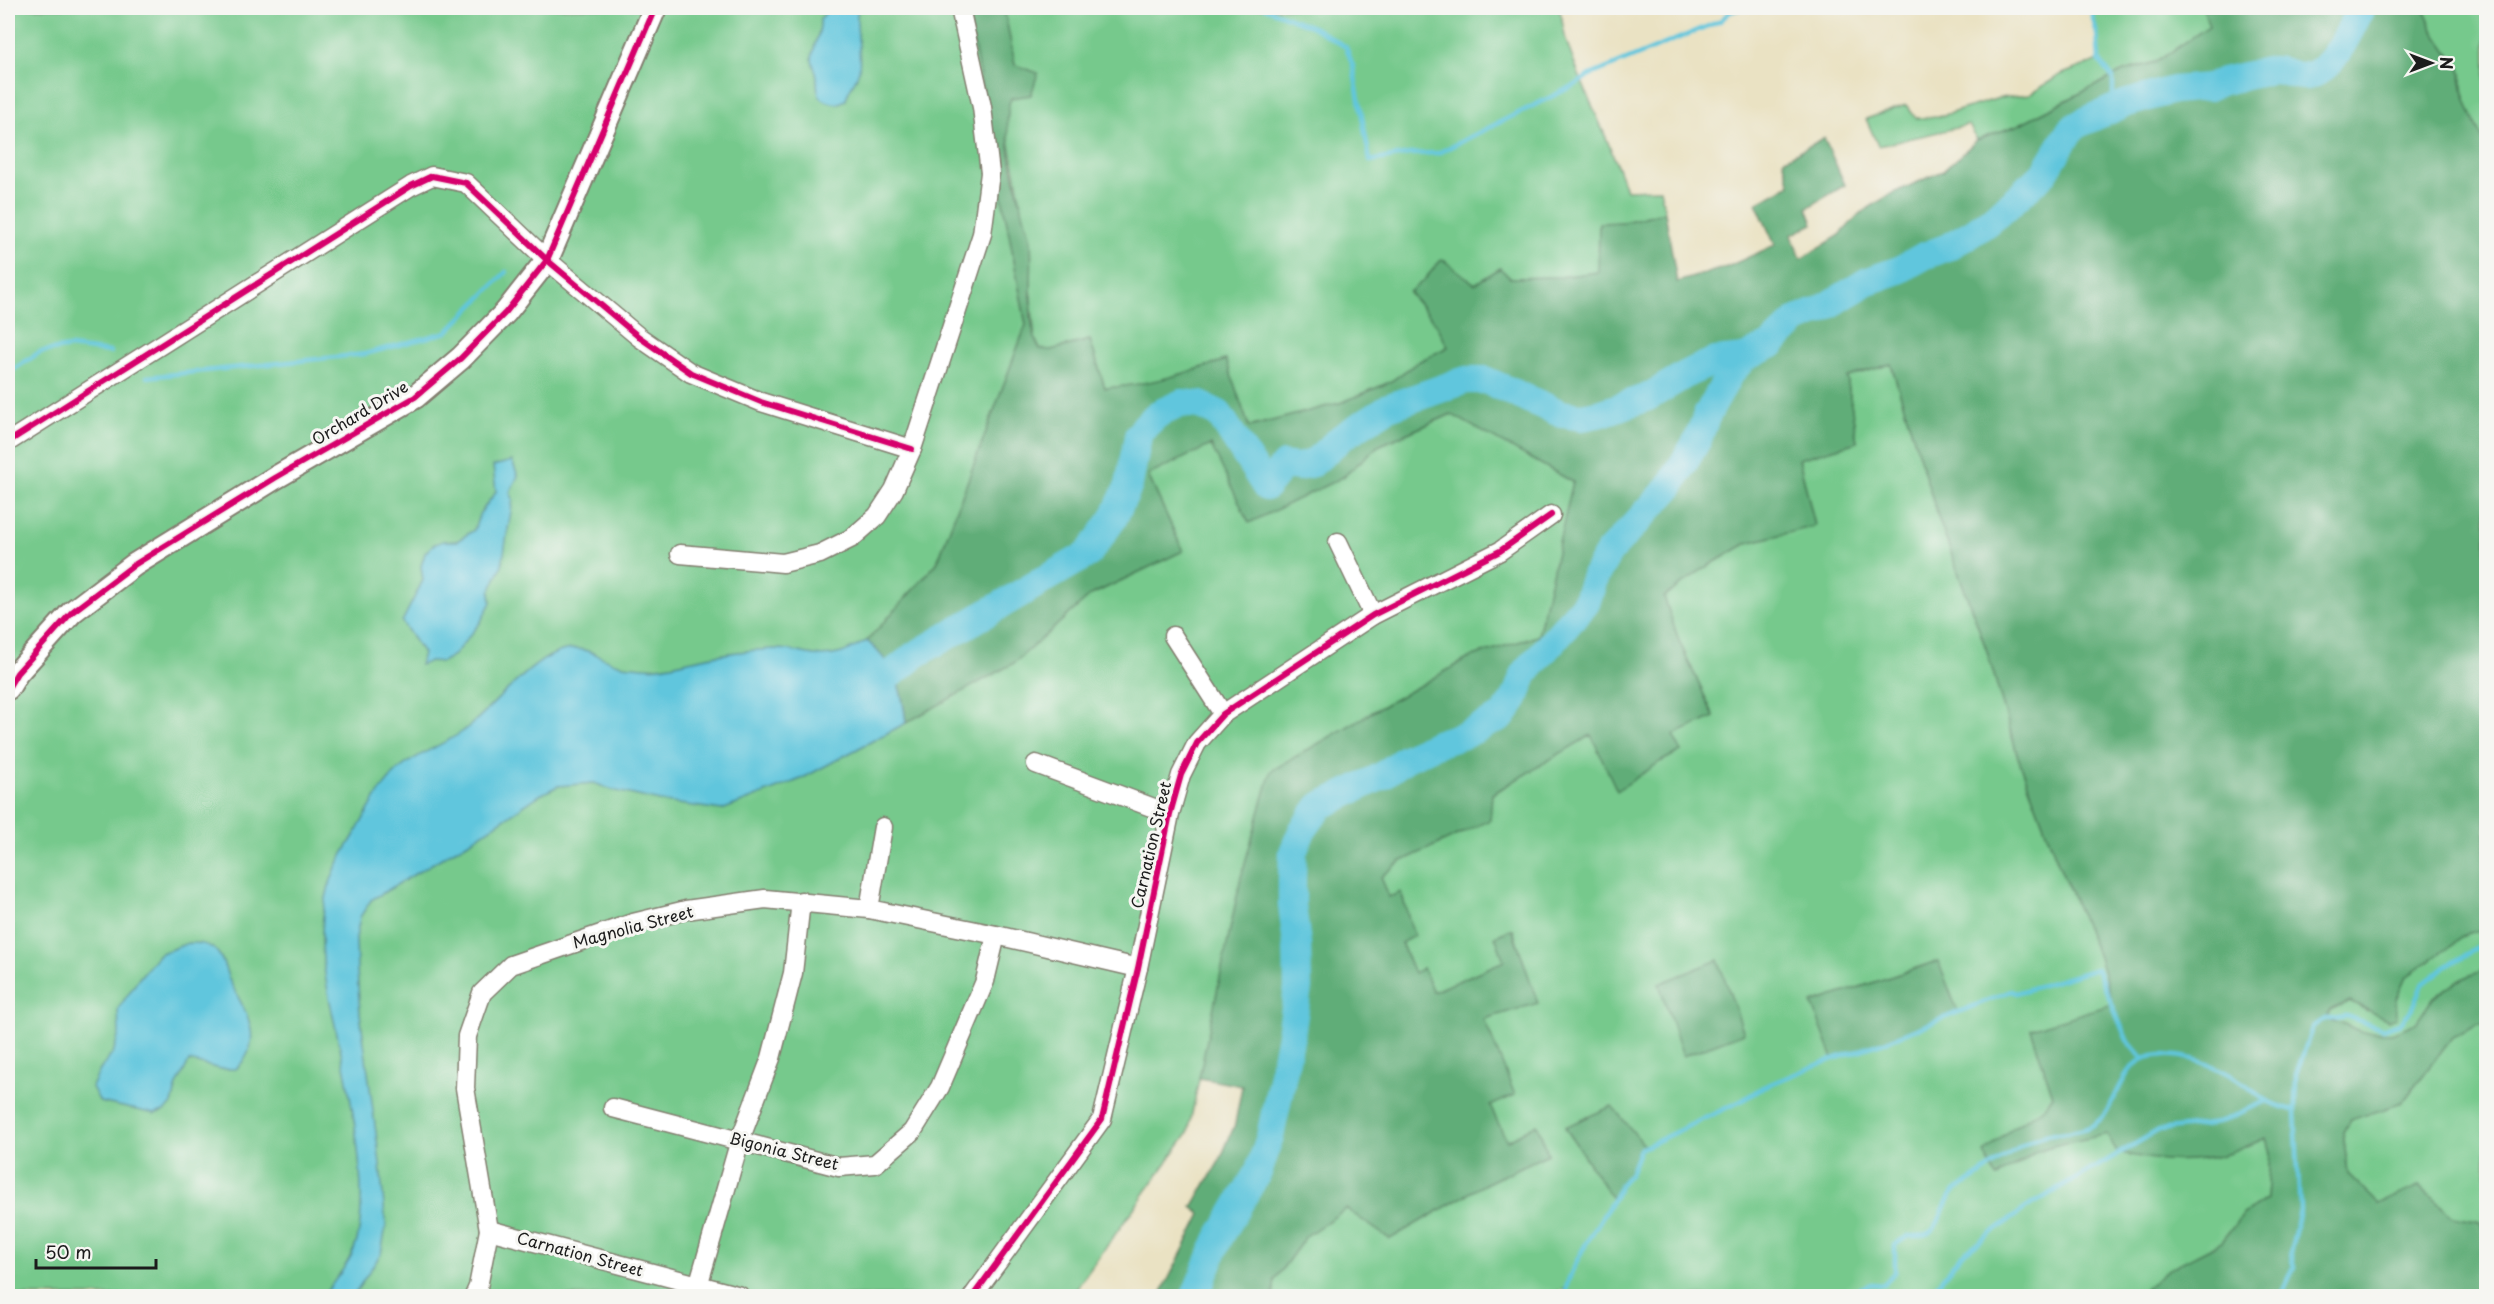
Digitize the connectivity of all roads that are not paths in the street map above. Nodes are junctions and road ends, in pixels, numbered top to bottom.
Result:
1 (655, 8) edge
2 (960, 8) edge
3 (547, 260) junction
4 (8, 442) edge
5 (912, 449) junction
6 (1551, 515) dead end
7 (1338, 542) dead end
8 (680, 554) dead end
9 (1373, 615) junction
10 (1173, 636) dead end
11 (8, 688) edge
12 (1223, 714) junction
13 (1036, 764) dead end
14 (1170, 814) junction
15 (883, 827) dead end
16 (801, 901) junction
17 (869, 909) junction
18 (996, 935) junction
19 (1138, 968) junction
20 (613, 1108) dead end
21 (740, 1140) junction
22 (489, 1230) junction
23 (694, 1291) edge
24 (474, 1296) edge
25 (740, 1296) edge
26 (973, 1296) edge

1 - 3 street, Orchard Drive
2 - 5 street
3 - 4 street
3 - 5 street
3 - 11 street, Orchard Drive
5 - 8 street
6 - 9 street, Carnation Street
7 - 9 street
9 - 12 street, Carnation Street
10 - 12 street
12 - 14 street, Carnation Street
13 - 14 street
14 - 19 street, Carnation Street
15 - 17 street
16 - 17 street, Magnolia Street
16 - 21 street
16 - 22 street, Magnolia Street
17 - 18 street, Magnolia Street
18 - 19 street, Magnolia Street
18 - 21 street, Bigonia Street
19 - 26 street, Carnation Street
20 - 21 street, Bigonia Street
21 - 23 street
22 - 23 street, Carnation Street
22 - 24 street, Magnolia Street
23 - 25 street, Carnation Street

